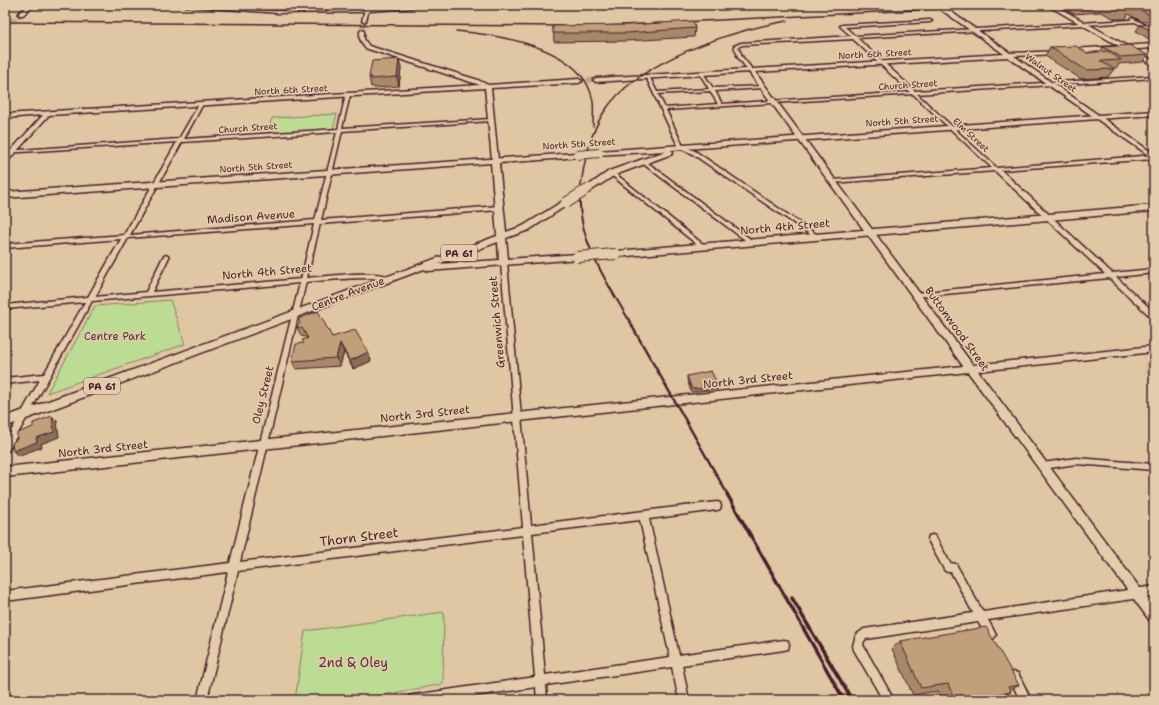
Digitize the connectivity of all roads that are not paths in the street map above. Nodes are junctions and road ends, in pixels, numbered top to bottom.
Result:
1 (32, 5) edge
2 (186, 5) edge
3 (1050, 5) edge
4 (368, 7) edge
5 (412, 7) dead end
6 (942, 7) edge
7 (21, 14) tunnel mouth
8 (1127, 16) dead end
9 (1134, 21) junction
10 (364, 22) tunnel mouth
11 (930, 22) dead end
12 (1083, 24) junction
13 (974, 30) junction
14 (362, 31) tunnel mouth
15 (1154, 31) edge
16 (853, 37) junction
17 (1154, 46) edge
18 (1126, 48) junction
19 (1010, 55) junction
20 (740, 56) joint
21 (881, 63) junction
22 (1154, 64) edge
23 (752, 71) junction
24 (702, 74) junction
25 (648, 77) junction
26 (1154, 77) edge
27 (596, 80) tunnel mouth
28 (579, 81) tunnel mouth
29 (1050, 84) junction
30 (488, 87) junction
31 (764, 87) junction
32 (712, 90) junction
33 (912, 92) junction
34 (656, 94) junction
35 (348, 95) junction
36 (774, 101) junction
37 (201, 104) junction
38 (721, 105) junction
39 (663, 109) junction
40 (48, 113) junction
41 (1154, 113) edge
42 (5, 116) edge
43 (1098, 117) junction
44 (491, 120) junction
45 (951, 128) junction
46 (339, 130) junction
47 (801, 138) junction
48 (180, 140) junction
49 (681, 147) junction
50 (14, 151) junction
51 (5, 152) edge
52 (1154, 157) edge
53 (495, 160) junction
54 (5, 161) edge
55 (644, 162) junction
56 (995, 169) junction
57 (329, 172) junction
58 (612, 173) junction
59 (833, 182) junction
60 (155, 184) junction
61 (5, 195) edge
62 (499, 208) junction
63 (1154, 208) edge
64 (1047, 217) junction
65 (317, 222) junction
66 (870, 232) junction
67 (125, 237) junction
68 (502, 237) junction
69 (817, 237) junction
70 (751, 242) junction
71 (5, 246) edge
72 (702, 246) junction
73 (166, 257) dead end
74 (504, 264) junction
75 (417, 269) junction
76 (1154, 271) edge
77 (1109, 275) junction
78 (388, 278) junction
79 (303, 281) junction
80 (148, 294) junction
81 (916, 295) junction
82 (90, 299) junction
83 (5, 307) edge
84 (1154, 307) edge
85 (1145, 308) junction
86 (295, 314) junction
87 (1154, 316) edge
88 (1154, 349) edge
89 (971, 368) junction
90 (46, 377) junction
91 (5, 381) edge
92 (24, 415) junction
93 (517, 416) junction
94 (5, 422) edge
95 (264, 443) junction
96 (5, 449) edge
97 (1043, 466) junction
98 (1154, 467) edge
99 (5, 472) edge
100 (717, 506) dead end
101 (644, 516) junction
102 (528, 529) junction
103 (932, 540) dead end
104 (234, 566) junction
105 (1154, 591) edge
106 (1137, 594) junction
107 (5, 596) edge
108 (980, 616) junction
109 (1154, 617) edge
110 (994, 642) edge
111 (784, 645) dead end
112 (676, 661) junction
113 (1009, 668) edge
114 (540, 681) junction
115 (202, 700) edge
116 (413, 700) edge
117 (542, 700) edge
118 (684, 700) edge
119 (889, 700) edge
120 (1026, 700) edge

1 - 7 main road
2 - 4 street
3 - 12 main road
4 - 5 street
4 - 10 street
6 - 13 street, Walnut Street
8 - 9 street
9 - 12 street
9 - 15 street
11 - 16 street, Elm Street
12 - 13 street
12 - 18 main road
13 - 16 street
13 - 19 street, Walnut Street
14 - 30 street
16 - 20 street
16 - 21 street, Elm Street
17 - 18 street, North 6th Street
18 - 19 street, North 6th Street
18 - 22 main road
19 - 21 street, North 6th Street
19 - 29 street, Walnut Street
20 - 23 street, Buttonwood Street
21 - 23 street, North 6th Street
21 - 33 street, Elm Street
23 - 24 street, North 6th Street
23 - 31 street, Buttonwood Street
24 - 25 street, North 6th Street
24 - 32 street
25 - 27 street, North 6th Street
25 - 34 street
26 - 29 street, Church Street
28 - 30 street, North 6th Street
29 - 33 street, Church Street
29 - 43 street, Walnut Street
30 - 35 street, North 6th Street
30 - 44 street, Greenwich Street
31 - 32 street
31 - 36 street, Buttonwood Street
32 - 34 street
32 - 38 street
33 - 36 street, Church Street
33 - 45 street, Elm Street
34 - 39 street
35 - 37 street, North 6th Street
35 - 46 street, Oley Street
36 - 38 street, Church Street
36 - 47 street, Buttonwood Street
37 - 40 street, North 6th Street
37 - 48 street
38 - 39 street, Church Street
39 - 49 street
40 - 42 street, North 6th Street
40 - 50 street
41 - 43 main road, North 5th Street
43 - 45 main road, North 5th Street
43 - 52 street, Walnut Street
44 - 46 street, Church Street
44 - 53 street, Greenwich Street
45 - 47 main road, North 5th Street
45 - 56 street, Elm Street
46 - 48 street, Church Street
46 - 57 street, Oley Street
47 - 49 main road, North 5th Street
47 - 59 street, Buttonwood Street
48 - 50 street, Church Street
48 - 60 street
49 - 53 main road, North 5th Street, bridge
49 - 55 main road, Centre Avenue
49 - 69 street
50 - 51 street, Church Street
50 - 54 street
52 - 56 street
53 - 57 main road, North 5th Street
53 - 62 main road, Greenwich Street
55 - 58 main road, Centre Avenue
55 - 70 street
56 - 59 street
56 - 64 street, Elm Street
57 - 60 main road, North 5th Street
57 - 65 street, Oley Street
58 - 68 main road, Centre Avenue, bridge
58 - 72 street
59 - 66 street, Buttonwood Street
60 - 61 main road, North 5th Street
60 - 67 street
62 - 65 street, Madison Avenue
62 - 68 main road, Greenwich Street
63 - 64 main road, North 4th Street
64 - 66 main road, North 4th Street
64 - 77 street, Elm Street
65 - 67 street, Madison Avenue
65 - 79 street, Oley Street
66 - 69 main road, North 4th Street
66 - 81 street, Buttonwood Street
67 - 71 street, Madison Avenue
67 - 82 street
68 - 74 main road, Greenwich Street
68 - 75 main road, Centre Avenue / PA 61
69 - 70 main road, North 4th Street
70 - 72 main road, North 4th Street
72 - 74 main road, North 4th Street, bridge
73 - 80 street
74 - 75 main road, North 4th Street / PA 61
74 - 93 street, Greenwich Street
75 - 78 main road, Centre Avenue / PA 61
76 - 77 street
77 - 81 street
77 - 85 street, Elm Street
78 - 79 street, North 4th Street
78 - 86 main road, Centre Avenue / PA 61
79 - 80 street, North 4th Street
79 - 86 street, Oley Street
80 - 82 street, North 4th Street
81 - 89 street, Buttonwood Street
82 - 83 street, North 4th Street
82 - 90 street
84 - 85 street
85 - 87 street, Elm Street
86 - 92 main road, Centre Avenue / PA 61
86 - 95 street, Oley Street
88 - 89 street, North 3rd Street
89 - 93 street, North 3rd Street
89 - 97 street, Buttonwood Street
90 - 91 street
90 - 92 street
92 - 94 main road, Centre Avenue / PA 61
92 - 96 street
93 - 95 street, North 3rd Street
93 - 102 street, Greenwich Street
95 - 99 street, North 3rd Street
95 - 104 street, Oley Street
97 - 98 street
97 - 106 street, Buttonwood Street
100 - 101 street, Thorn Street
101 - 102 street, Thorn Street
101 - 112 street
102 - 104 street, Thorn Street
102 - 114 street, Greenwich Street
103 - 108 street
104 - 107 street, Thorn Street
104 - 115 street, Oley Street
105 - 106 street
106 - 108 street
106 - 109 street, Buttonwood Street
108 - 110 street
108 - 119 street
111 - 112 street
112 - 114 street
112 - 118 street
113 - 120 street
114 - 116 street
114 - 117 street, Greenwich Street

